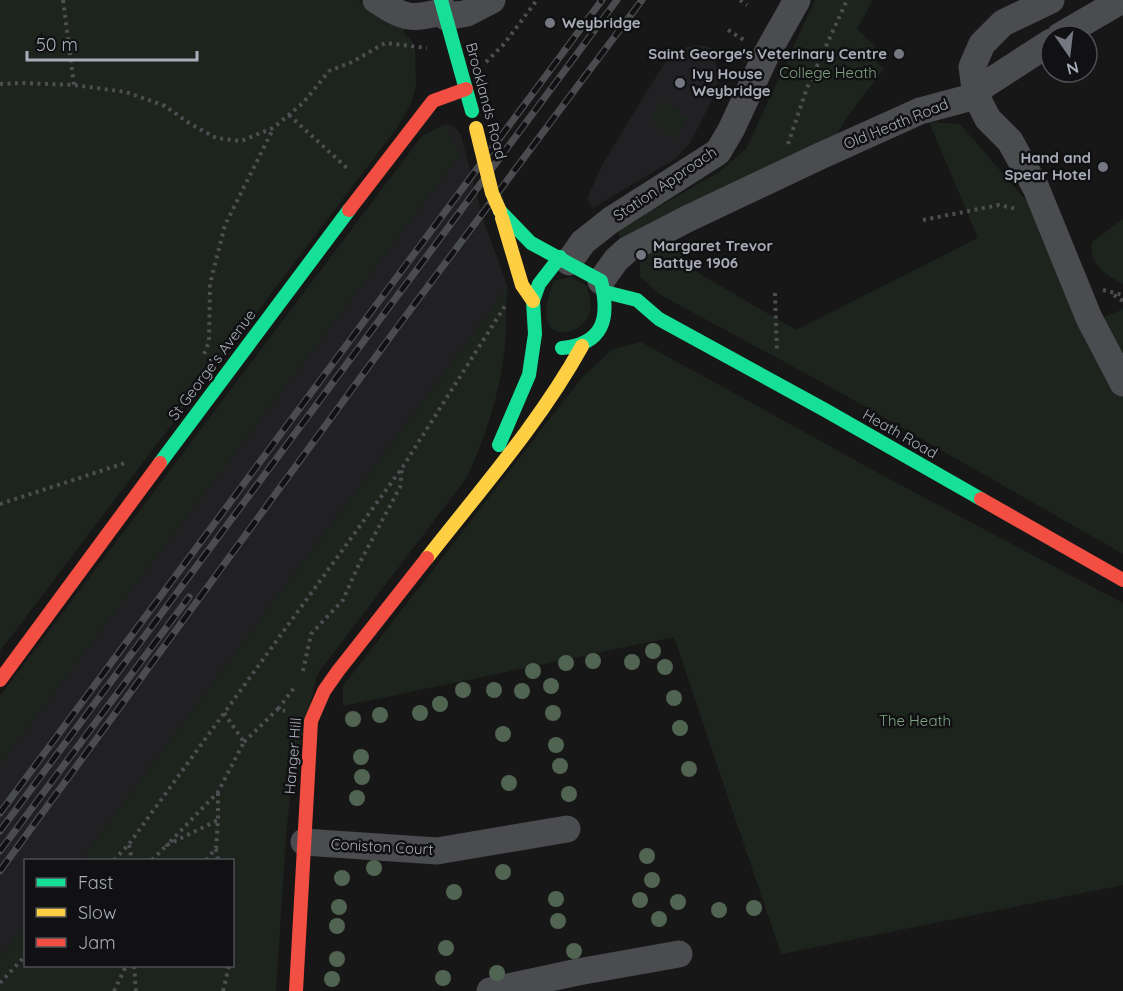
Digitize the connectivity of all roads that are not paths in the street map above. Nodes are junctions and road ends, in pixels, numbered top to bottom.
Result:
1 (376, 0) edge
2 (492, 0) edge
3 (797, 0) edge
4 (1051, 0) edge
5 (1122, 0) edge
6 (444, 10) edge
7 (1081, 24) edge
8 (1039, 50) edge
9 (466, 89) junction
10 (976, 96) junction
11 (500, 211) junction
12 (565, 260) junction
13 (603, 287) junction
14 (533, 301) junction
15 (659, 319) junction
16 (639, 322) dead end
17 (535, 334) junction
18 (582, 346) junction
19 (1123, 383) edge
20 (469, 503) junction
21 (1123, 580) edge
22 (0, 680) edge
23 (567, 829) dead end
24 (304, 842) junction
25 (679, 954) dead end
26 (296, 991) edge
27 (490, 991) edge

1 - 6 street
2 - 6 street
3 - 12 street, Station Approach
4 - 10 street
5 - 7 street
6 - 9 main road, Brooklands Road
8 - 10 street
9 - 11 main road, Brooklands Road, bridge
9 - 22 main road, St George’s Avenue
10 - 13 street, Old Heath Road
10 - 19 street
11 - 12 main road
11 - 14 main road, Brooklands Road
12 - 13 main road
12 - 14 main road
13 - 15 main road, Heath Road
13 - 18 main road
14 - 17 main road
15 - 16 main road
15 - 21 main road, Heath Road
17 - 18 main road
17 - 20 main road, Hanger Hill
18 - 20 main road, Hanger Hill
20 - 24 main road, Hanger Hill
23 - 24 street, Coniston Court
24 - 26 main road, Hanger Hill
25 - 27 street

